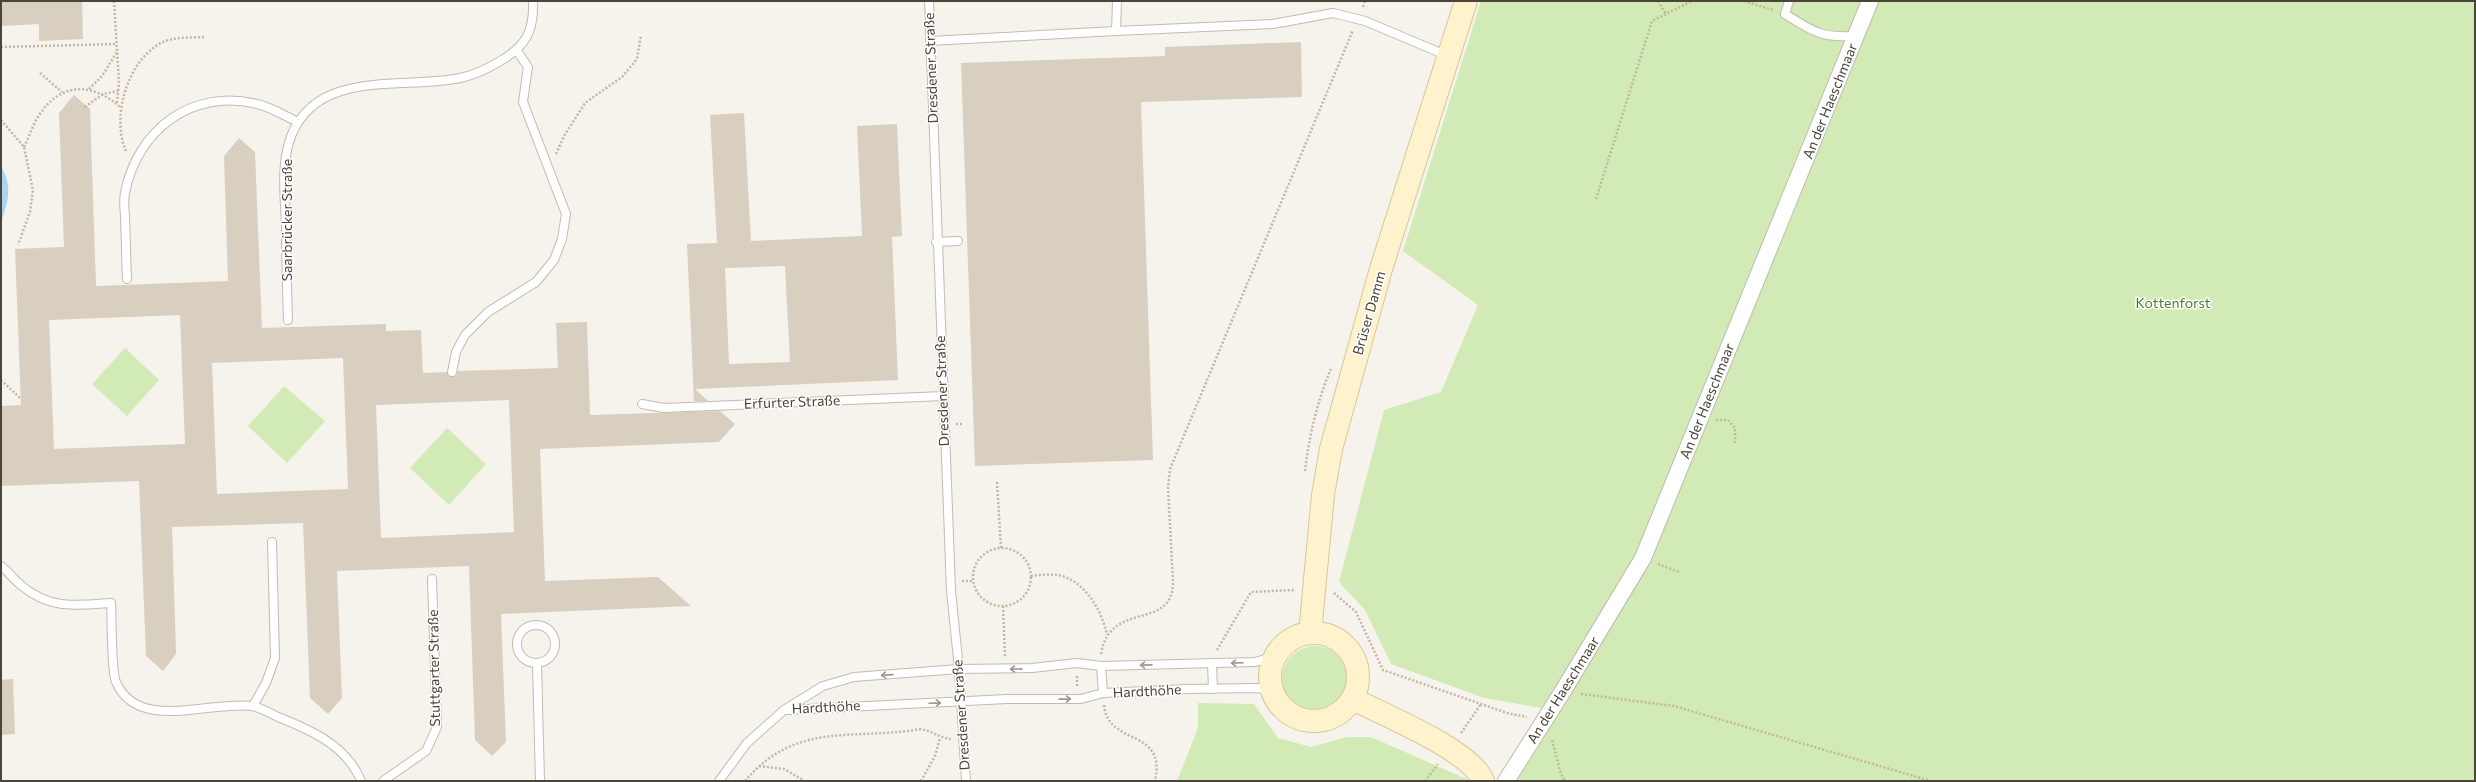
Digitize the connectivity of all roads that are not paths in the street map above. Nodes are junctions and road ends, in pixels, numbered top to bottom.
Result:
1 (533, 1) edge
2 (928, 1) edge
3 (1117, 1) edge
4 (1466, 1) edge
5 (1790, 1) edge
6 (1870, 1) edge
7 (1116, 31) junction
8 (1856, 36) junction
9 (930, 41) junction
10 (517, 51) junction
11 (1449, 56) junction
12 (298, 122) junction
13 (958, 241) dead end
14 (936, 242) junction
15 (126, 279) dead end
16 (288, 320) dead end
17 (452, 372) dead end
18 (943, 396) junction
19 (642, 404) dead end
20 (272, 542) dead end
21 (2, 568) edge
22 (432, 579) dead end
23 (1310, 633) junction
24 (1275, 656) junction
25 (537, 663) junction
26 (1212, 664) junction
27 (1101, 666) junction
28 (959, 669) junction
29 (1213, 689) junction
30 (1272, 690) junction
31 (1103, 693) junction
32 (1353, 699) junction
33 (961, 702) junction
34 (252, 706) junction
35 (784, 710) junction
36 (361, 781) edge
37 (384, 781) edge
38 (540, 781) edge
39 (719, 781) edge
40 (966, 781) edge
41 (1483, 781) edge
42 (1506, 781) edge

1 - 10 lane, Saarbrücker Straße
2 - 9 lane, Dresdener Straße
3 - 7 lane
4 - 11 street, Brüser Damm
5 - 8 lane
6 - 8 street, An der Haeschmaar
7 - 9 lane
7 - 11 lane
8 - 42 street, An der Haeschmaar
9 - 14 lane, Dresdener Straße
10 - 12 lane, Saarbrücker Straße
10 - 17 lane
11 - 23 street, Brüser Damm
12 - 15 lane
12 - 16 lane, Saarbrücker Straße
13 - 14 lane
14 - 18 lane, Dresdener Straße
18 - 19 lane, Erfurter Straße
18 - 28 lane, Dresdener Straße
20 - 34 lane
21 - 34 lane
22 - 37 lane, Stuttgarter Straße
23 - 24 street
23 - 32 street
24 -> 26 lane, Hardthöhe
24 - 30 street
25 - 25 lane
25 - 38 lane
26 -> 27 lane, Hardthöhe
26 - 29 lane
27 -> 28 lane, Hardthöhe
27 - 31 lane
28 - 33 lane, Dresdener Straße
28 -> 35 lane, Hardthöhe
29 - 30 lane, Hardthöhe
29 - 31 lane, Hardthöhe
30 - 32 street
33 -> 31 lane, Hardthöhe
32 - 41 street
35 -> 33 lane, Hardthöhe
33 - 40 lane, Dresdener Straße
34 - 36 lane
35 - 39 lane

